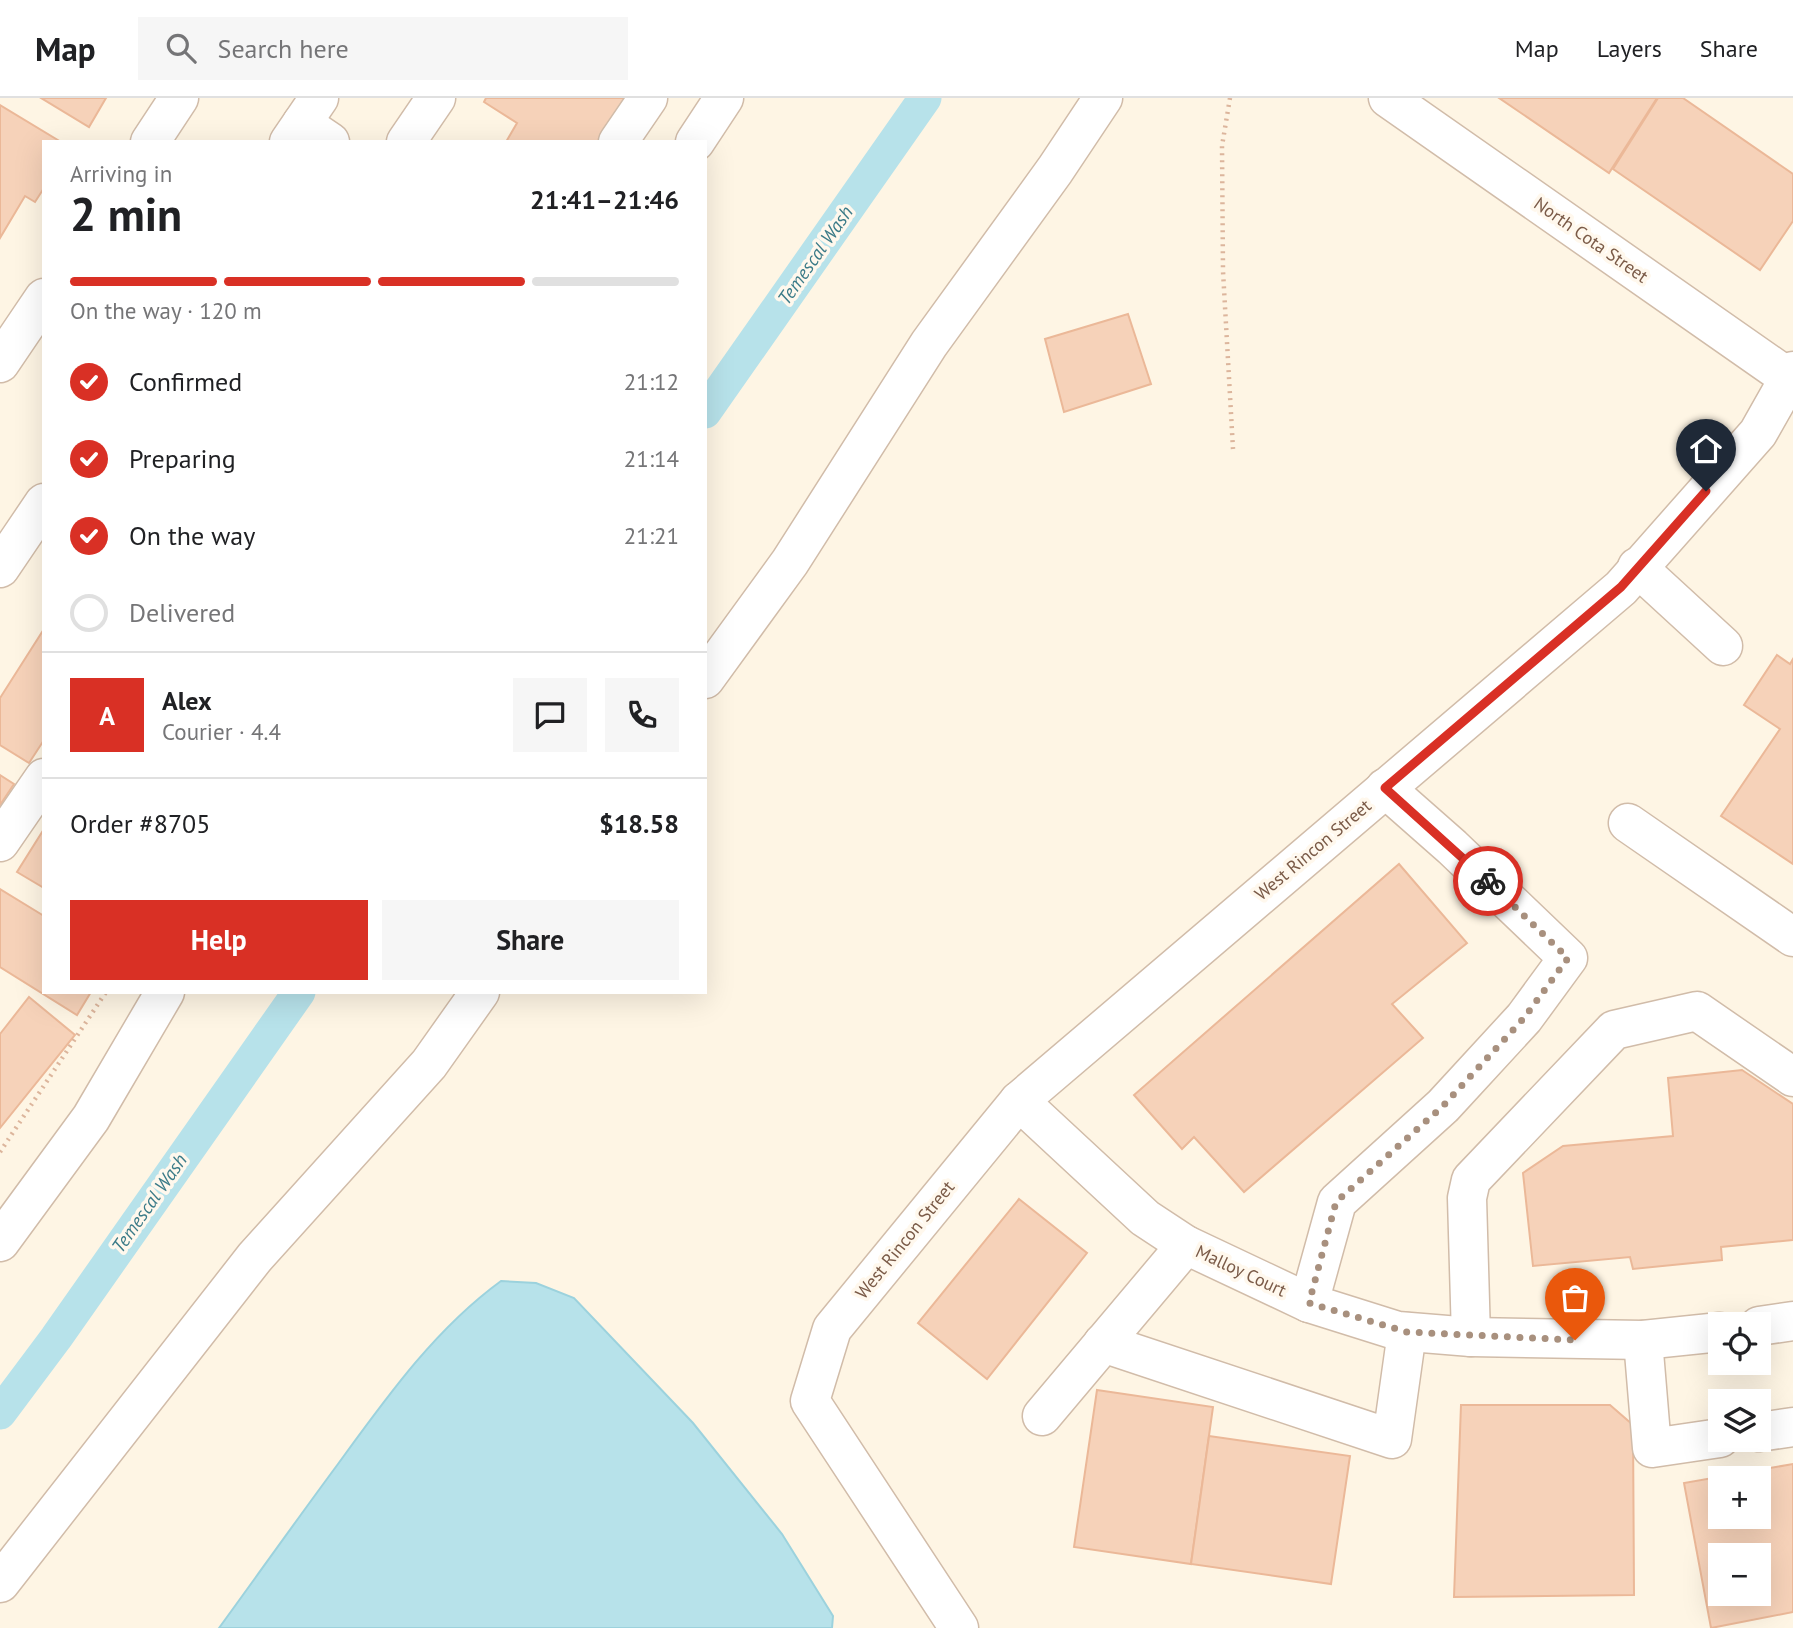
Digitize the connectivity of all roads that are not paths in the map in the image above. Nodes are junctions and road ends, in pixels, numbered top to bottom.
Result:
1 (179, 98) edge
2 (436, 98) edge
3 (648, 98) edge
4 (724, 98) edge
5 (1104, 98) edge
6 (1388, 98) edge
7 (150, 140) edge
8 (407, 140) edge
9 (619, 140) edge
10 (696, 140) edge
11 (42, 301) edge
12 (0, 363) edge
13 (1792, 377) edge
14 (42, 505) edge
15 (11, 530) edge
16 (1637, 567) junction
17 (0, 568) edge
18 (1723, 646) dead end
19 (707, 676) edge
20 (42, 781) edge
21 (1385, 788) junction
22 (1628, 823) dead end
23 (0, 842) edge
24 (1793, 937) edge
25 (164, 994) edge
26 (479, 994) edge
27 (1793, 1077) edge
28 (1019, 1101) junction
29 (0, 1242) edge
30 (1186, 1245) junction
31 (1309, 1303) junction
32 (1793, 1321) edge
33 (1771, 1324) edge
34 (1407, 1332) junction
35 (1708, 1333) edge
36 (1471, 1337) junction
37 (1643, 1340) junction
38 (1103, 1343) junction
39 (1042, 1416) dead end
40 (1793, 1427) edge
41 (1771, 1430) edge
42 (1708, 1440) edge
43 (0, 1583) edge
44 (960, 1628) edge

1 - 7 street
2 - 8 street
3 - 9 street
4 - 10 street
5 - 19 street
6 - 13 street, North Cota Street
11 - 12 street
13 - 16 street, West Rincon Street
14 - 15 street
15 - 17 street
16 - 18 street
16 - 21 street, West Rincon Street
20 - 23 street
21 - 28 street, West Rincon Street
21 - 31 street
22 - 24 street
25 - 29 street
26 - 43 street
27 - 36 street
28 - 30 street, Malloy Court
28 - 44 street, West Rincon Street
30 - 31 street, Malloy Court
30 - 38 street
31 - 34 street, Malloy Court
32 - 33 street
34 - 36 street, Malloy Court
34 - 38 street
35 - 37 street, Malloy Court
36 - 37 street, Malloy Court
37 - 42 street
38 - 39 street
40 - 41 street

